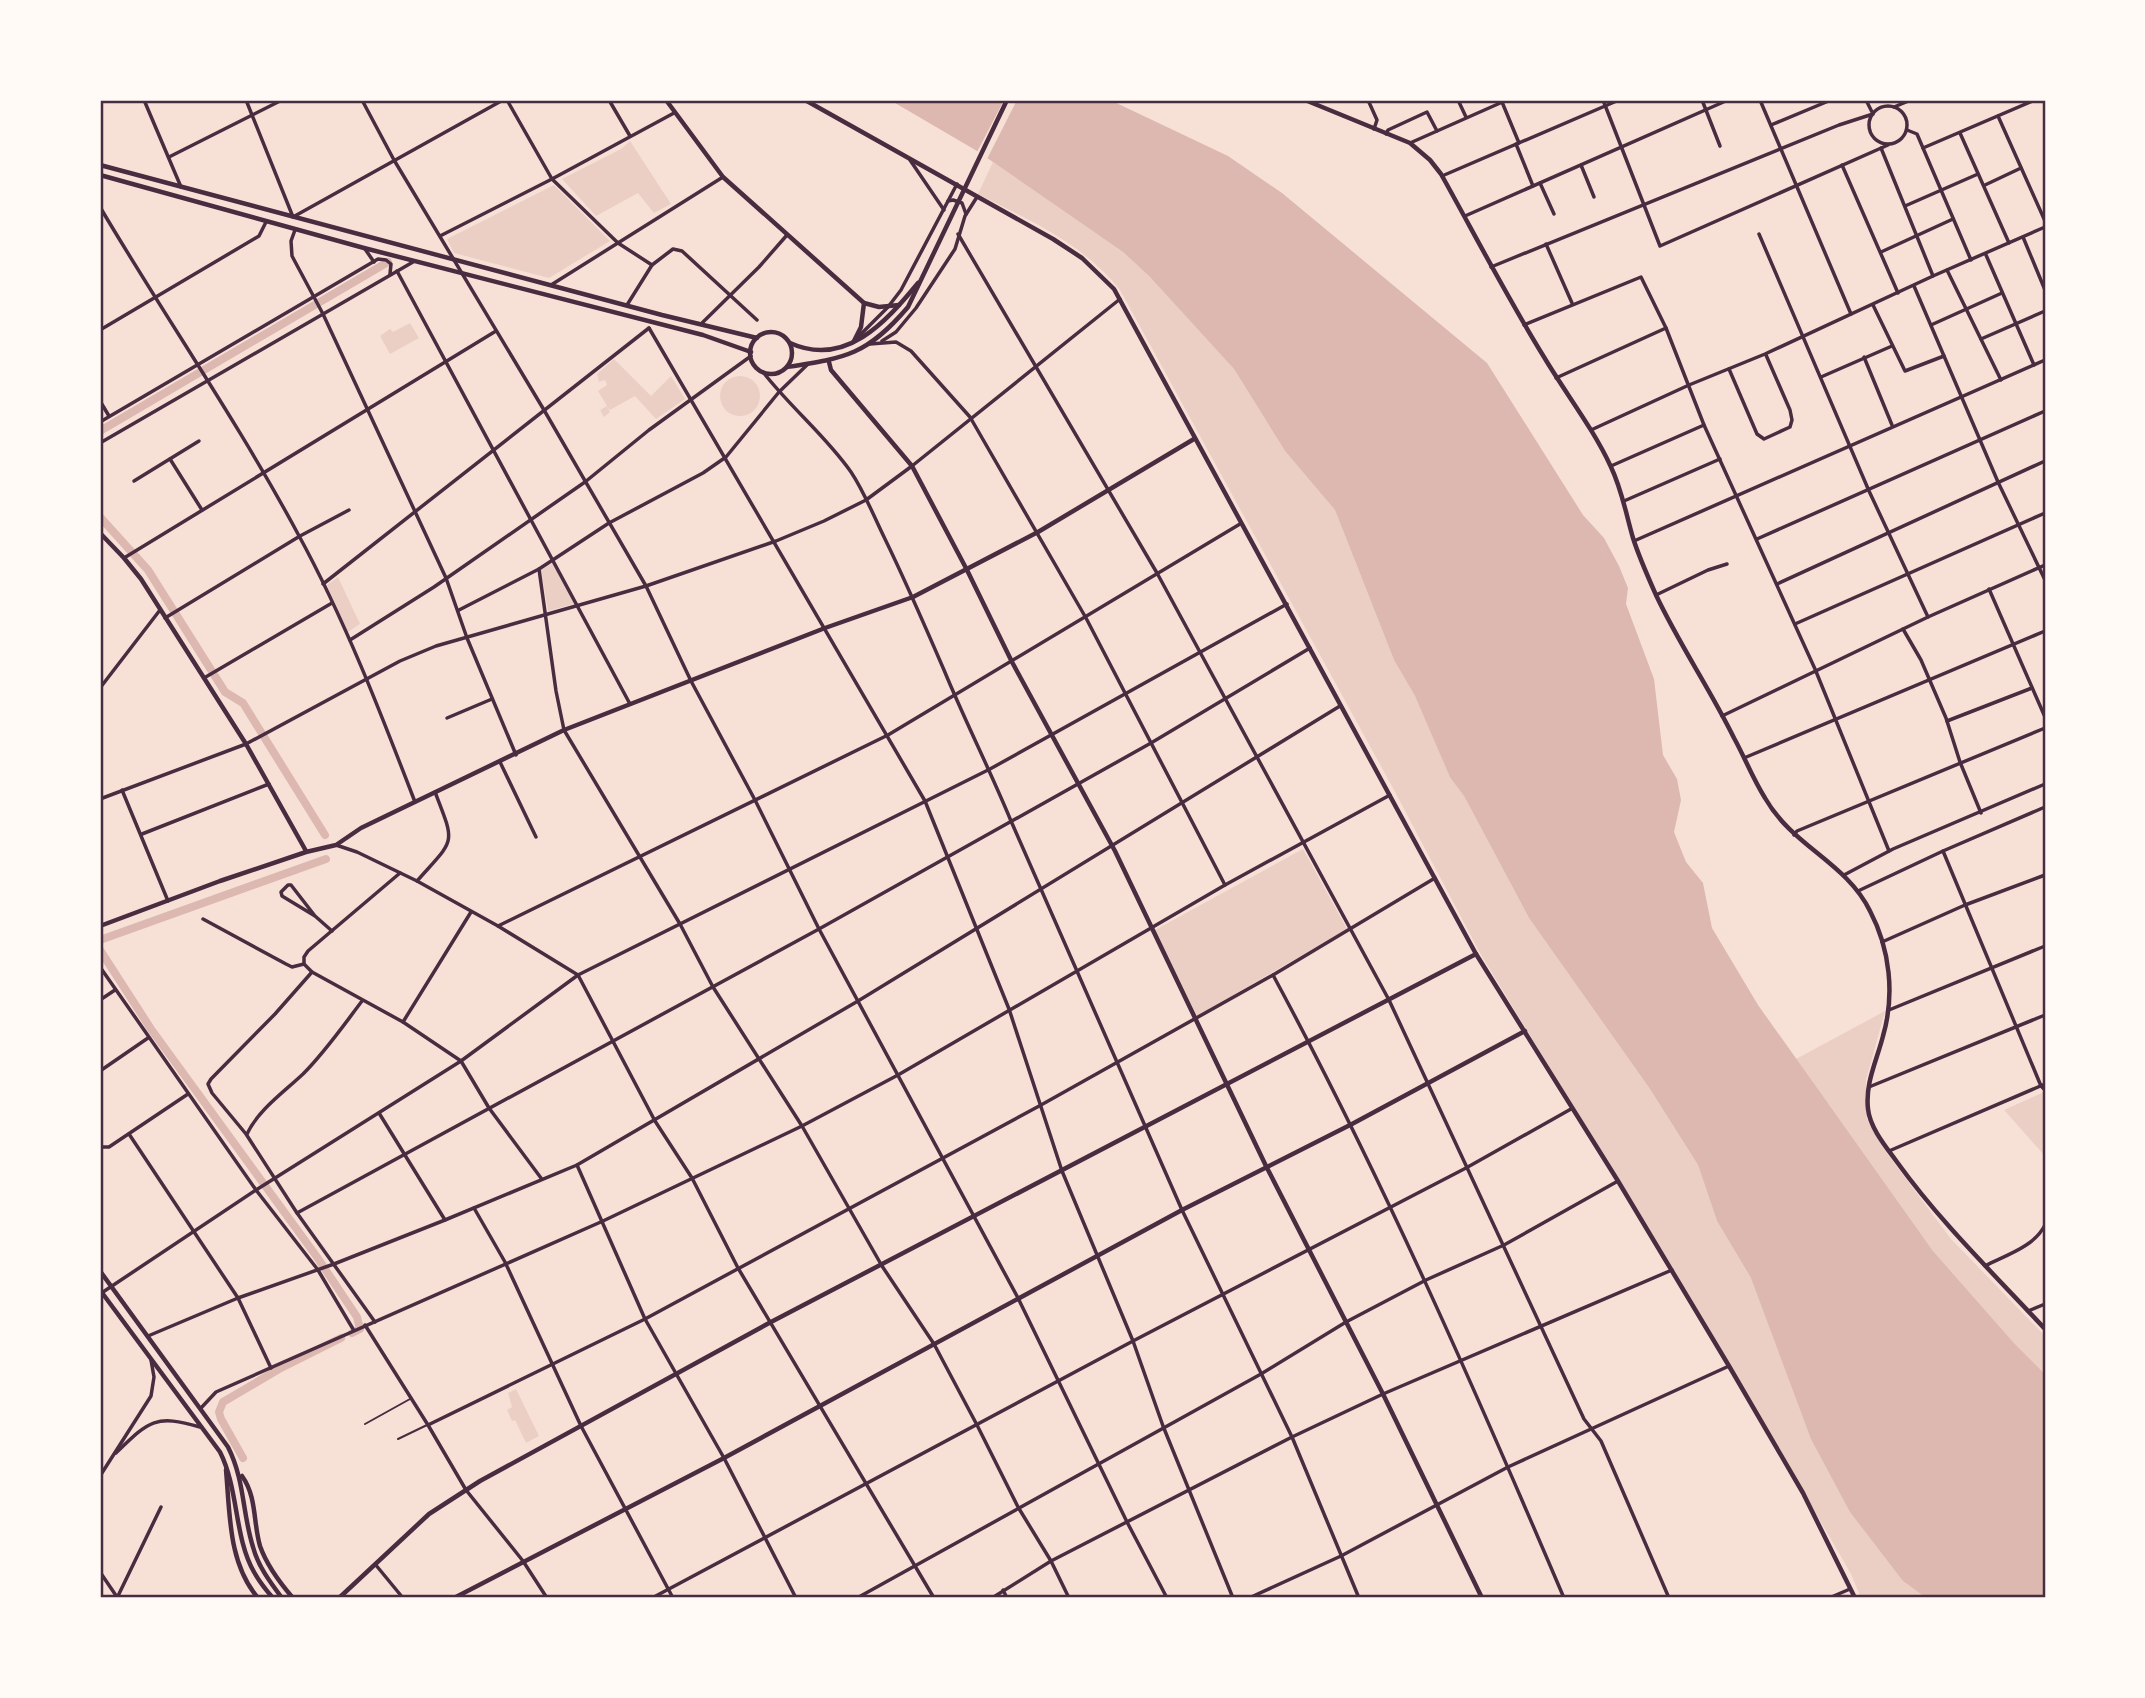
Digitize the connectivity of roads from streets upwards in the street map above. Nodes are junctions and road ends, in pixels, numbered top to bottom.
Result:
1 (144, 100) edge
2 (246, 100) edge
3 (282, 100) edge
4 (362, 100) edge
5 (505, 100) edge
6 (609, 100) edge
7 (666, 100) edge
8 (805, 100) edge
9 (1007, 100) edge
10 (1305, 100) edge
11 (1368, 100) edge
12 (1458, 100) edge
13 (1602, 100) edge
14 (1619, 100) edge
15 (1702, 100) edge
16 (1728, 100) edge
17 (1760, 100) edge
18 (1831, 100) edge
19 (1866, 100) edge
20 (1911, 100) edge
21 (2035, 100) edge
22 (1504, 101) edge
23 (1605, 106) junction
24 (1894, 107) junction
25 (1706, 110) junction
26 (674, 113) junction
27 (251, 114) junction
28 (1873, 114) junction
29 (1998, 116) junction
30 (1467, 118) junction
31 (1770, 125) junction
32 (1374, 129) junction
33 (1907, 130) junction
34 (1437, 131) junction
35 (1959, 133) junction
36 (1386, 134) junction
37 (630, 136) junction
38 (1410, 144) junction
39 (1517, 144) junction
40 (1888, 145) junction
41 (1720, 146) dead end
42 (1621, 147) junction
43 (1881, 148) junction
44 (1923, 148) junction
45 (1781, 149) junction
46 (169, 157) junction
47 (394, 160) junction
48 (910, 160) junction
49 (100, 165) edge
50 (1581, 165) junction
51 (1842, 166) junction
52 (2021, 168) junction
53 (1978, 174) junction
54 (100, 175) edge
55 (1442, 176) junction
56 (723, 177) junction
57 (552, 179) junction
58 (1540, 183) junction
59 (957, 184) junction
60 (1984, 185) junction
61 (1533, 186) junction
62 (1796, 186) junction
63 (181, 187) junction
64 (1941, 191) junction
65 (977, 197) junction
66 (1594, 197) dead end
67 (948, 201) junction
68 (1643, 204) junction
69 (1905, 206) junction
70 (100, 207) edge
71 (944, 210) junction
72 (1553, 214) dead end
73 (293, 216) junction
74 (965, 216) junction
75 (1463, 217) junction
76 (1953, 219) junction
77 (2045, 221) edge
78 (266, 222) junction
79 (2045, 227) edge
80 (295, 230) junction
81 (958, 234) junction
82 (1759, 234) dead end
83 (787, 235) junction
84 (440, 236) junction
85 (1918, 236) junction
86 (2023, 237) junction
87 (618, 243) junction
88 (2009, 243) junction
89 (1546, 244) junction
90 (364, 248) junction
91 (1881, 252) junction
92 (1986, 255) junction
93 (453, 259) junction
94 (1972, 260) junction
95 (415, 261) junction
96 (374, 262) junction
97 (652, 265) junction
98 (1492, 267) junction
99 (1947, 270) junction
100 (397, 271) junction
101 (461, 273) junction
102 (925, 274) junction
103 (1933, 276) junction
104 (386, 278) junction
105 (551, 285) junction
106 (1914, 286) junction
107 (2045, 290) edge
108 (1898, 293) junction
109 (2002, 293) junction
110 (730, 296) junction
111 (154, 298) junction
112 (314, 298) junction
113 (1119, 299) junction
114 (864, 303) junction
115 (901, 304) junction
116 (1572, 304) junction
117 (627, 305) junction
118 (1873, 305) junction
119 (888, 307) junction
120 (1967, 310) junction
121 (2045, 311) edge
122 (323, 314) junction
123 (1851, 314) junction
124 (757, 320) dead end
125 (656, 323) junction
126 (701, 324) junction
127 (2016, 324) junction
128 (1524, 325) junction
129 (1930, 325) junction
130 (649, 328) junction
131 (1666, 328) junction
132 (100, 330) edge
133 (496, 331) junction
134 (1803, 336) junction
135 (757, 338) junction
136 (1981, 339) junction
137 (855, 341) junction
138 (790, 343) junction
139 (870, 344) junction
140 (1892, 346) junction
141 (751, 354) junction
142 (1765, 354) junction
143 (1944, 356) junction
144 (1864, 357) junction
145 (2045, 360) edge
146 (446, 362) junction
147 (829, 362) junction
148 (808, 364) junction
149 (2034, 365) junction
150 (1035, 366) junction
151 (199, 367) junction
152 (787, 367) junction
153 (1729, 369) junction
154 (763, 372) junction
155 (1821, 377) junction
156 (205, 378) junction
157 (1556, 378) junction
158 (2001, 380) junction
159 (1689, 385) junction
160 (779, 392) junction
161 (1961, 396) junction
162 (691, 399) junction
163 (100, 401) edge
164 (368, 409) junction
165 (544, 410) junction
166 (2045, 411) edge
167 (109, 416) junction
168 (970, 417) junction
169 (100, 422) edge
170 (1704, 425) junction
171 (1892, 425) junction
172 (1591, 430) junction
173 (1194, 439) junction
174 (1981, 441) junction
175 (199, 442) dead end
176 (100, 443) edge
177 (1850, 445) junction
178 (493, 450) junction
179 (726, 457) junction
180 (170, 459) junction
181 (1720, 460) junction
182 (2045, 461) edge
183 (912, 466) junction
184 (1611, 466) junction
185 (264, 472) junction
186 (134, 481) dead end
187 (585, 482) junction
188 (1998, 482) junction
189 (1108, 489) junction
190 (1869, 491) junction
191 (1736, 496) junction
192 (866, 500) junction
193 (1624, 501) junction
194 (202, 510) junction
195 (349, 510) dead end
196 (414, 513) junction
197 (2045, 513) edge
198 (530, 519) junction
199 (609, 523) junction
200 (1240, 524) junction
201 (2019, 524) junction
202 (1038, 531) junction
203 (100, 533) edge
204 (1889, 533) junction
205 (300, 536) junction
206 (1757, 539) junction
207 (776, 541) junction
208 (1634, 541) junction
209 (124, 558) junction
210 (552, 560) junction
211 (1727, 564) dead end
212 (2045, 565) edge
213 (2040, 567) junction
214 (539, 569) junction
215 (967, 570) junction
216 (1157, 573) junction
217 (1908, 575) junction
218 (446, 578) junction
219 (2045, 580) edge
220 (323, 584) junction
221 (1777, 584) junction
222 (646, 586) junction
223 (1989, 589) junction
224 (1656, 595) junction
225 (913, 597) junction
226 (332, 603) junction
227 (1287, 604) junction
228 (577, 606) junction
229 (160, 610) junction
230 (459, 610) junction
231 (547, 614) junction
232 (167, 617) junction
233 (1928, 617) junction
234 (1086, 618) junction
235 (1795, 624) junction
236 (825, 628) junction
237 (1903, 629) junction
238 (2045, 631) edge
239 (467, 638) junction
240 (350, 640) junction
241 (2012, 644) junction
242 (1311, 647) junction
243 (1199, 652) junction
244 (1012, 662) junction
245 (1816, 671) junction
246 (206, 677) junction
247 (368, 679) junction
248 (1930, 680) junction
249 (691, 681) junction
250 (100, 688) edge
251 (2032, 688) junction
252 (1126, 694) junction
253 (954, 695) junction
254 (492, 699) junction
255 (1226, 699) junction
256 (631, 705) junction
257 (1342, 705) junction
258 (1722, 716) junction
259 (2045, 717) edge
260 (447, 718) dead end
261 (1834, 720) junction
262 (1947, 721) junction
263 (2045, 728) edge
264 (564, 730) junction
265 (1051, 734) junction
266 (888, 735) junction
267 (1151, 743) junction
268 (246, 744) junction
269 (516, 755) junction
270 (1257, 758) junction
271 (1744, 758) junction
272 (500, 762) junction
273 (1960, 762) junction
274 (990, 769) junction
275 (269, 784) junction
276 (1078, 784) junction
277 (2045, 784) edge
278 (122, 790) junction
279 (435, 792) junction
280 (1391, 794) junction
281 (100, 799) edge
282 (755, 800) junction
283 (925, 801) junction
284 (1868, 801) junction
285 (415, 802) junction
286 (1181, 803) junction
287 (2045, 807) edge
288 (1981, 813) junction
289 (1011, 821) junction
290 (142, 834) junction
291 (1794, 835) junction
292 (536, 837) dead end
293 (1303, 843) junction
294 (1112, 844) junction
295 (336, 845) junction
296 (1889, 851) junction
297 (1943, 851) junction
298 (306, 852) junction
299 (639, 857) junction
300 (946, 857) junction
301 (788, 870) junction
302 (400, 873) junction
303 (2045, 874) edge
304 (1844, 875) junction
305 (1435, 878) junction
306 (417, 881) junction
307 (1225, 885) junction
308 (1042, 889) junction
309 (1858, 891) junction
310 (168, 901) junction
311 (1965, 905) junction
312 (471, 912) junction
313 (315, 916) junction
314 (203, 919) dead end
315 (680, 924) junction
316 (100, 926) edge
317 (498, 926) junction
318 (1151, 928) junction
319 (819, 929) junction
320 (1349, 929) junction
321 (975, 930) junction
322 (332, 931) junction
323 (1882, 942) junction
324 (2045, 946) edge
325 (1476, 954) junction
326 (304, 964) junction
327 (100, 967) edge
328 (1991, 968) junction
329 (1077, 971) junction
330 (312, 972) junction
331 (578, 975) junction
332 (1273, 975) junction
333 (713, 987) junction
334 (115, 990) junction
335 (100, 1000) edge
336 (1389, 1000) junction
337 (362, 1001) junction
338 (858, 1001) junction
339 (1009, 1009) junction
340 (1889, 1010) junction
341 (2045, 1015) edge
342 (1195, 1019) junction
343 (403, 1022) junction
344 (2016, 1027) junction
345 (1525, 1031) junction
346 (149, 1038) junction
347 (613, 1042) junction
348 (1310, 1042) junction
349 (761, 1058) junction
350 (461, 1061) junction
351 (1118, 1062) junction
352 (100, 1071) edge
353 (898, 1075) junction
354 (1428, 1083) junction
355 (1228, 1085) junction
356 (2043, 1085) edge
357 (1868, 1087) junction
358 (2045, 1090) edge
359 (188, 1094) junction
360 (1041, 1105) junction
361 (488, 1108) junction
362 (1571, 1109) junction
363 (379, 1113) junction
364 (655, 1121) junction
365 (1352, 1124) junction
366 (802, 1126) junction
367 (1146, 1126) junction
368 (129, 1134) junction
369 (246, 1134) junction
370 (100, 1147) edge
371 (1889, 1151) junction
372 (403, 1154) junction
373 (943, 1156) junction
374 (577, 1165) junction
375 (1266, 1166) junction
376 (1466, 1168) junction
377 (1062, 1171) junction
378 (541, 1178) junction
379 (692, 1178) junction
380 (273, 1179) junction
381 (1618, 1181) junction
382 (258, 1188) junction
383 (1389, 1207) junction
384 (474, 1208) junction
385 (849, 1208) junction
386 (1182, 1210) junction
387 (297, 1213) junction
388 (973, 1216) junction
389 (445, 1220) junction
390 (603, 1221) junction
391 (2045, 1225) edge
392 (193, 1232) junction
393 (1504, 1245) junction
394 (1308, 1250) junction
395 (1096, 1256) junction
396 (505, 1262) junction
397 (332, 1265) junction
398 (882, 1266) junction
399 (1984, 1266) junction
400 (738, 1268) junction
401 (320, 1269) junction
402 (1672, 1270) junction
403 (100, 1271) edge
404 (1426, 1280) junction
405 (111, 1286) junction
406 (100, 1292) edge
407 (1223, 1294) junction
408 (239, 1298) junction
409 (1018, 1298) junction
410 (2045, 1304) edge
411 (2028, 1311) junction
412 (645, 1320) junction
413 (375, 1322) junction
414 (771, 1322) junction
415 (1346, 1322) junction
416 (1542, 1325) junction
417 (364, 1326) junction
418 (355, 1329) junction
419 (2045, 1329) edge
420 (148, 1336) junction
421 (1133, 1341) junction
422 (934, 1344) junction
423 (149, 1355) junction
424 (1462, 1361) junction
425 (553, 1363) junction
426 (1729, 1366) junction
427 (271, 1369) junction
428 (676, 1373) junction
429 (1261, 1374) junction
430 (1059, 1381) junction
431 (1383, 1394) junction
432 (822, 1405) junction
433 (201, 1408) junction
434 (428, 1425) junction
435 (977, 1425) junction
436 (582, 1426) junction
437 (1163, 1426) junction
438 (201, 1427) junction
439 (1593, 1430) junction
440 (1292, 1437) junction
441 (724, 1458) junction
442 (110, 1459) junction
443 (225, 1462) junction
444 (1099, 1463) junction
445 (1508, 1467) junction
446 (240, 1474) junction
447 (100, 1476) edge
448 (867, 1484) junction
449 (466, 1490) junction
450 (1191, 1491) junction
451 (1438, 1506) junction
452 (161, 1507) dead end
453 (626, 1507) junction
454 (1018, 1507) junction
455 (1127, 1522) junction
456 (764, 1538) junction
457 (1341, 1556) junction
458 (523, 1561) junction
459 (1051, 1561) junction
460 (375, 1564) junction
461 (914, 1566) junction
462 (100, 1573) edge
463 (1850, 1589) junction
464 (669, 1590) junction
465 (1003, 1590) junction
466 (118, 1598) edge
467 (258, 1598) edge
468 (273, 1598) edge
469 (282, 1598) edge
470 (293, 1598) edge
471 (339, 1598) edge
472 (403, 1598) edge
473 (454, 1598) edge
474 (547, 1598) edge
475 (652, 1598) edge
476 (673, 1598) edge
477 (796, 1598) edge
478 (857, 1598) edge
479 (934, 1598) edge
480 (992, 1598) edge
481 (1007, 1598) edge
482 (1069, 1598) edge
483 (1167, 1598) edge
484 (1233, 1598) edge
485 (1249, 1598) edge
486 (1359, 1598) edge
487 (1482, 1598) edge
488 (1564, 1598) edge
489 (1669, 1598) edge
490 (1829, 1598) edge
491 (1854, 1598) edge

1 - 46 street
2 - 27 street
3 - 27 street
4 - 47 street
5 - 47 street
5 - 57 street
6 - 37 street
7 - 26 street
8 - 48 street
9 - 102 street
10 - 32 street
11 - 32 street
12 - 30 street
13 - 23 street
14 - 23 street
15 - 25 street
16 - 25 street
17 - 31 street
18 - 31 street
19 - 28 street
20 - 24 street
21 - 29 street
22 - 30 street
22 - 39 street
23 - 39 street
23 - 42 street
24 - 28 street
24 - 33 street
25 - 41 street
25 - 42 street
26 - 37 street
26 - 56 street
27 - 46 street
27 - 73 street
28 - 40 street
28 - 45 street
29 - 35 street
29 - 52 street
30 - 34 street
31 - 45 street
32 - 36 street
33 - 40 street
33 - 44 street
34 - 36 street
34 - 38 street
35 - 44 street
35 - 53 street
36 - 38 street
37 - 57 street
38 - 55 street
39 - 55 street
39 - 61 street
40 - 43 street
42 - 50 street
42 - 68 street
43 - 51 street
43 - 69 street
44 - 64 street
45 - 62 street
45 - 68 street
46 - 63 street
47 - 73 street
47 - 84 street
48 - 59 street
48 - 71 street
49 - 63 street
50 - 58 street
50 - 66 street
51 - 62 street
51 - 91 street
52 - 60 street
52 - 77 street
53 - 60 street
53 - 64 street
54 - 78 street
55 - 75 street
56 - 83 street
56 - 87 street
57 - 84 street
57 - 87 street
58 - 61 street
58 - 72 street
59 - 65 street
59 - 67 street
60 - 88 street
61 - 75 street
62 - 68 street
62 - 123 street
63 - 73 street
64 - 69 street
64 - 76 street
65 - 74 street
65 - 113 street
67 - 71 street
67 - 74 street
68 - 89 street
69 - 85 street
70 - 111 street
71 - 119 street
73 - 93 street
74 - 81 street
75 - 98 street
76 - 85 street
76 - 94 street
78 - 80 street
78 - 111 street
79 - 86 street
80 - 90 street
80 - 112 street
81 - 139 street
81 - 150 street
82 - 134 street
83 - 110 street
83 - 114 street
84 - 93 street
85 - 91 street
85 - 103 street
86 - 88 street
86 - 107 street
87 - 97 street
87 - 105 street
88 - 92 street
89 - 98 street
89 - 116 street
90 - 95 street
90 - 96 street
91 - 108 street
92 - 94 street
92 - 109 street
93 - 101 street
93 - 105 street
94 - 99 street
95 - 100 street
95 - 101 street
96 - 104 street
96 - 112 street
97 - 110 street
97 - 117 street
98 - 128 street
99 - 103 street
99 - 120 street
100 - 104 street
100 - 146 street
101 - 125 street
101 - 133 street
102 - 115 street
102 - 139 street
103 - 106 street
104 - 122 street
105 - 117 street
106 - 108 street
106 - 129 street
108 - 118 street
109 - 120 street
109 - 127 street
110 - 124 street
110 - 126 street
111 - 132 street
111 - 151 street
112 - 122 street
112 - 151 street
113 - 150 street
113 - 173 street
114 - 119 street
114 - 137 street
115 - 119 street
115 - 137 street
116 - 128 street
116 - 131 street
117 - 126 street
118 - 123 street
118 - 140 street
119 - 137 street
120 - 129 street
120 - 136 street
121 - 127 street
122 - 156 street
122 - 164 street
123 - 134 street
125 - 130 street
125 - 141 street
126 - 135 street
127 - 136 street
127 - 149 street
128 - 157 street
129 - 143 street
130 - 162 street
130 - 165 street
131 - 157 street
131 - 159 street
133 - 146 street
133 - 165 street
134 - 142 street
134 - 155 street
135 - 138 street
135 - 141 street
136 - 158 street
137 - 138 street
138 - 152 street
139 - 147 street
139 - 168 street
140 - 143 street
140 - 144 street
141 - 154 street
141 - 162 street
142 - 153 street
142 - 153 street
143 - 161 street
144 - 155 street
144 - 171 street
145 - 149 street
146 - 164 street
146 - 178 street
147 - 148 street
147 - 183 street
148 - 152 street
148 - 160 street
149 - 158 street
150 - 168 street
150 - 189 street
151 - 156 street
151 - 167 street
152 - 154 street
153 - 159 street
154 - 160 street
155 - 177 street
156 - 176 street
156 - 185 street
157 - 172 street
158 - 161 street
159 - 170 street
159 - 172 street
160 - 179 street
160 - 192 street
161 - 171 street
161 - 174 street
162 - 179 street
162 - 187 street
163 - 167 street
164 - 185 street
164 - 196 street
165 - 178 street
165 - 187 street
166 - 174 street
167 - 169 street
168 - 183 street
168 - 202 street
170 - 181 street
170 - 184 street
171 - 177 street
172 - 184 street
173 - 189 street
173 - 200 street
174 - 188 street
174 - 190 street
175 - 180 street
177 - 190 street
177 - 191 street
178 - 196 street
178 - 198 street
179 - 199 street
179 - 207 street
180 - 186 street
180 - 194 street
181 - 191 street
181 - 193 street
182 - 188 street
183 - 192 street
183 - 215 street
184 - 193 street
185 - 194 street
185 - 205 street
187 - 198 street
187 - 199 street
188 - 201 street
188 - 204 street
189 - 202 street
189 - 216 street
190 - 204 street
190 - 206 street
191 - 206 street
191 - 208 street
192 - 207 street
192 - 225 street
193 - 208 street
194 - 209 street
195 - 205 street
196 - 218 street
196 - 220 street
197 - 201 street
198 - 210 street
198 - 218 street
199 - 210 street
199 - 222 street
200 - 216 street
200 - 227 street
201 - 213 street
201 - 217 street
202 - 215 street
202 - 234 street
203 - 209 street
204 - 217 street
204 - 221 street
205 - 220 street
205 - 232 street
206 - 221 street
207 - 222 street
207 - 236 street
208 - 224 street
209 - 229 street
210 - 214 street
210 - 228 street
211 - 224 street
212 - 213 street
213 - 219 street
213 - 223 street
214 - 230 street
214 - 231 street
215 - 225 street
215 - 244 street
216 - 234 street
216 - 243 street
217 - 233 street
217 - 235 street
218 - 230 street
218 - 240 street
220 - 226 street
221 - 235 street
222 - 228 street
222 - 249 street
223 - 233 street
223 - 241 street
224 - 258 street
225 - 236 street
225 - 253 street
226 - 240 street
226 - 246 street
227 - 242 street
227 - 243 street
228 - 231 street
228 - 256 street
229 - 232 street
229 - 250 street
230 - 239 street
231 - 239 street
231 - 264 street
232 - 246 street
233 - 237 street
234 - 244 street
234 - 252 street
235 - 245 street
236 - 249 street
236 - 266 street
237 - 245 street
237 - 248 street
238 - 241 street
239 - 247 street
239 - 254 street
240 - 247 street
241 - 248 street
241 - 251 street
242 - 255 street
242 - 257 street
243 - 252 street
243 - 255 street
244 - 253 street
244 - 265 street
245 - 258 street
245 - 261 street
246 - 268 street
247 - 268 street
247 - 285 street
248 - 261 street
248 - 262 street
249 - 256 street
249 - 282 street
251 - 259 street
251 - 262 street
252 - 265 street
252 - 267 street
253 - 266 street
253 - 274 street
254 - 260 street
254 - 269 street
255 - 267 street
255 - 270 street
256 - 264 street
257 - 270 street
257 - 280 street
258 - 271 street
261 - 271 street
261 - 284 street
262 - 273 street
263 - 273 street
264 - 269 street
264 - 299 street
265 - 274 street
265 - 276 street
266 - 282 street
266 - 283 street
267 - 276 street
267 - 286 street
268 - 275 street
268 - 278 street
269 - 272 street
270 - 286 street
270 - 293 street
271 - 291 street
272 - 279 street
272 - 292 street
273 - 284 street
273 - 288 street
274 - 283 street
274 - 289 street
275 - 290 street
275 - 298 street
276 - 289 street
276 - 294 street
277 - 288 street
278 - 281 street
278 - 290 street
279 - 285 street
279 - 306 street
280 - 293 street
280 - 305 street
282 - 299 street
282 - 301 street
283 - 300 street
283 - 301 street
284 - 291 street
284 - 296 street
285 - 295 street
286 - 294 street
286 - 307 street
287 - 297 street
288 - 296 street
289 - 300 street
289 - 308 street
290 - 310 street
291 - 304 street
293 - 307 street
293 - 320 street
294 - 308 street
294 - 318 street
295 - 298 street
295 - 302 street
296 - 304 street
297 - 309 street
297 - 311 street
298 - 310 street
299 - 315 street
299 - 317 street
300 - 319 street
300 - 321 street
301 - 315 street
301 - 319 street
302 - 306 street
302 - 322 street
303 - 311 street
304 - 309 street
305 - 320 street
305 - 325 street
306 - 312 street
307 - 318 street
308 - 321 street
308 - 329 street
309 - 323 street
310 - 316 street
311 - 323 street
311 - 328 street
312 - 317 street
312 - 343 street
313 - 313 street
313 - 322 street
314 - 326 street
315 - 331 street
315 - 333 street
317 - 331 street
318 - 329 street
318 - 342 street
319 - 333 street
319 - 338 street
320 - 332 street
320 - 336 street
321 - 338 street
321 - 339 street
322 - 326 street
323 - 340 street
324 - 328 street
325 - 336 street
325 - 345 street
326 - 330 street
327 - 334 street
328 - 340 street
328 - 344 street
329 - 339 street
329 - 351 street
330 - 337 street
330 - 369 street
331 - 347 street
331 - 350 street
332 - 342 street
332 - 348 street
333 - 347 street
333 - 349 street
334 - 335 street
334 - 346 street
336 - 348 street
336 - 354 street
337 - 343 street
337 - 369 street
338 - 349 street
338 - 353 street
339 - 353 street
339 - 360 street
340 - 357 street
341 - 344 street
342 - 351 street
342 - 355 street
343 - 350 street
344 - 356 street
344 - 357 street
345 - 354 street
345 - 362 street
346 - 352 street
346 - 359 street
347 - 361 street
347 - 364 street
348 - 355 street
348 - 365 street
349 - 364 street
349 - 366 street
350 - 361 street
350 - 363 street
351 - 360 street
351 - 367 street
353 - 366 street
353 - 373 street
354 - 365 street
354 - 376 street
355 - 367 street
355 - 375 street
356 - 358 street
356 - 371 street
357 - 371 street
359 - 368 street
359 - 382 street
360 - 373 street
360 - 377 street
361 - 372 street
361 - 378 street
362 - 376 street
362 - 381 street
363 - 372 street
363 - 380 street
364 - 374 street
364 - 379 street
365 - 375 street
365 - 383 street
366 - 379 street
366 - 385 street
367 - 377 street
367 - 386 street
368 - 370 street
368 - 392 street
369 - 380 street
371 - 399 street
372 - 387 street
372 - 389 street
373 - 385 street
373 - 388 street
374 - 378 street
374 - 390 street
375 - 386 street
375 - 394 street
376 - 383 street
376 - 393 street
377 - 388 street
377 - 395 street
378 - 384 street
379 - 390 street
379 - 400 street
380 - 382 street
380 - 387 street
381 - 393 street
381 - 402 street
382 - 392 street
382 - 401 street
383 - 394 street
383 - 404 street
384 - 389 street
384 - 396 street
385 - 398 street
385 - 400 street
386 - 395 street
386 - 407 street
387 - 397 street
388 - 398 street
388 - 409 street
389 - 397 street
390 - 396 street
390 - 412 street
391 - 399 street
392 - 405 street
392 - 408 street
393 - 404 street
393 - 416 street
394 - 407 street
394 - 415 street
395 - 409 street
395 - 421 street
396 - 413 street
396 - 425 street
397 - 401 street
397 - 413 street
398 - 414 street
398 - 422 street
399 - 411 street
400 - 412 street
400 - 414 street
401 - 408 street
401 - 418 street
402 - 416 street
402 - 426 street
403 - 405 street
404 - 415 street
404 - 424 street
405 - 406 street
405 - 420 street
406 - 423 street
407 - 421 street
407 - 429 street
408 - 420 street
408 - 427 street
409 - 422 street
409 - 430 street
410 - 411 street
411 - 419 street
412 - 425 street
412 - 428 street
413 - 417 street
414 - 428 street
414 - 432 street
415 - 429 street
415 - 431 street
416 - 424 street
416 - 439 street
417 - 418 street
417 - 434 street
418 - 427 street
420 - 433 street
421 - 430 street
421 - 437 street
422 - 432 street
422 - 435 street
423 - 438 street
423 - 442 street
424 - 431 street
424 - 445 street
425 - 434 street
425 - 436 street
426 - 439 street
426 - 463 street
427 - 433 street
428 - 436 street
428 - 441 street
429 - 437 street
429 - 440 street
430 - 435 street
430 - 444 street
431 - 440 street
431 - 451 street
432 - 441 street
432 - 448 street
433 - 446 street
434 - 449 street
435 - 448 street
435 - 454 street
436 - 449 street
436 - 453 street
437 - 444 street
437 - 450 street
438 - 442 street
438 - 443 street
439 - 445 street
439 - 489 street
440 - 450 street
440 - 457 street
441 - 453 street
441 - 456 street
442 - 447 street
443 - 467 street
443 - 468 street
444 - 454 street
444 - 455 street
445 - 451 street
445 - 488 street
446 - 469 street
446 - 470 street
448 - 456 street
448 - 461 street
449 - 458 street
449 - 460 street
450 - 455 street
450 - 484 street
451 - 457 street
451 - 487 street
452 - 466 street
453 - 458 street
453 - 464 street
454 - 459 street
454 - 461 street
455 - 459 street
455 - 483 street
456 - 464 street
456 - 477 street
457 - 485 street
457 - 486 street
458 - 473 street
458 - 474 street
459 - 465 street
459 - 482 street
460 - 471 street
460 - 472 street
461 - 478 street
461 - 479 street
462 - 466 street
463 - 490 street
463 - 491 street
464 - 475 street
464 - 476 street
465 - 480 street
465 - 481 street

